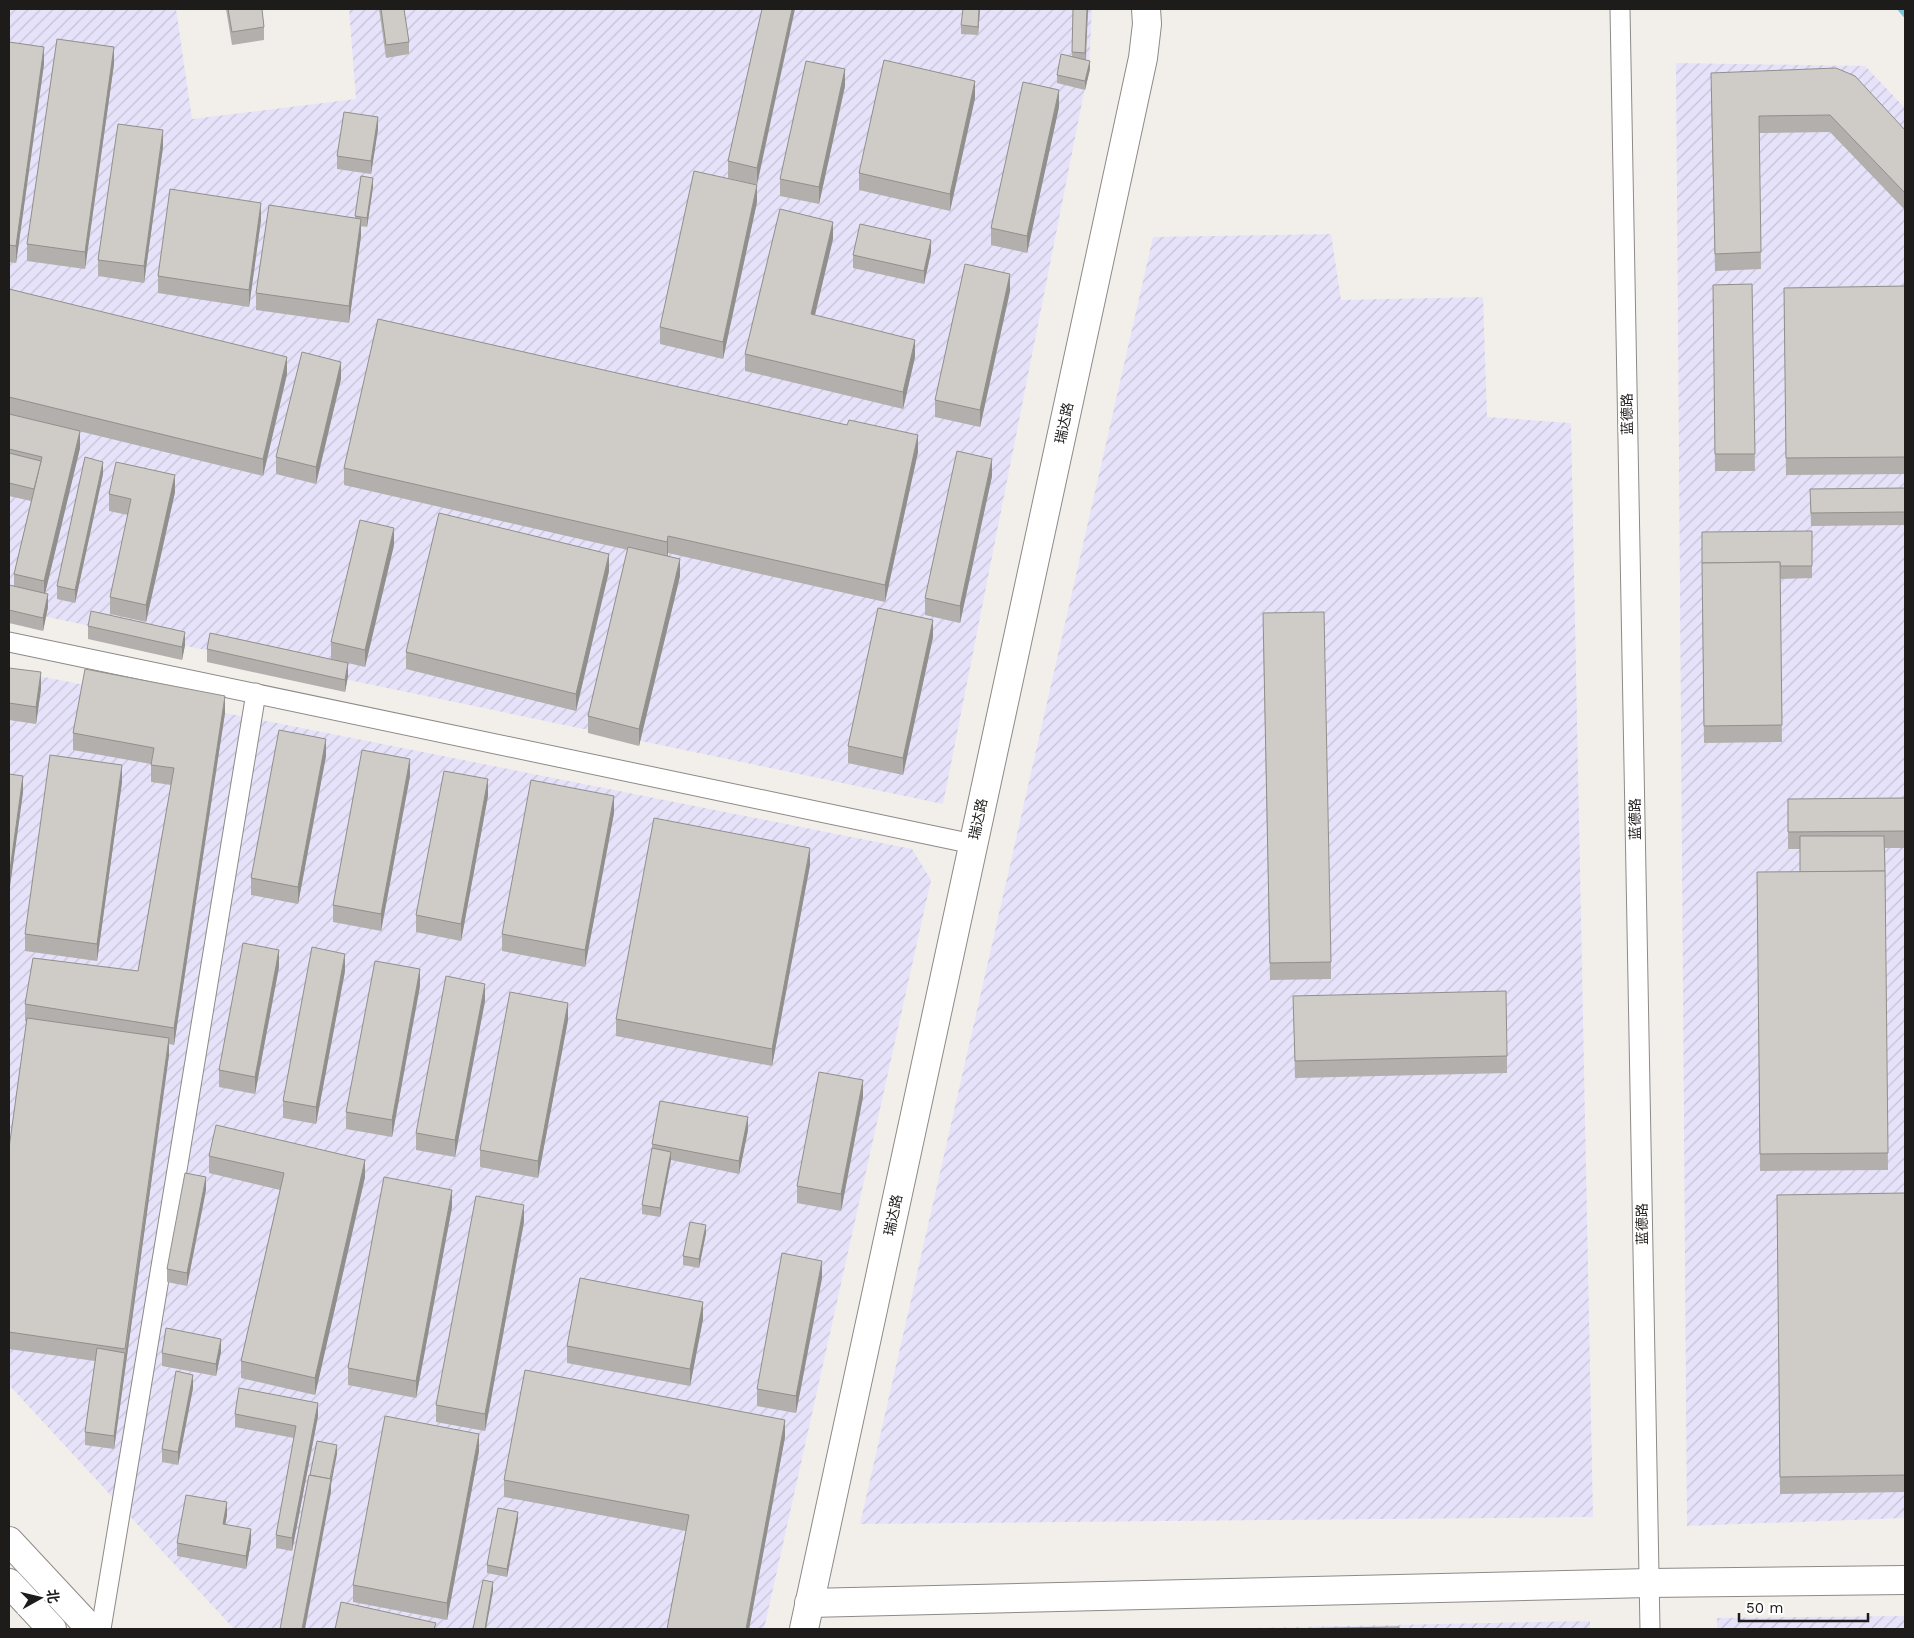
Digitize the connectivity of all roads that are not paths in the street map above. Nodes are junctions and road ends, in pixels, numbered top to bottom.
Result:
1 (1146, 9) edge
2 (1620, 9) edge
3 (9, 642) edge
4 (256, 693) junction
5 (973, 844) junction
6 (9, 1541) edge
7 (1905, 1580) edge
8 (9, 1583) edge
9 (1649, 1583) junction
10 (809, 1603) junction
11 (52, 1629) edge
12 (91, 1629) edge
13 (101, 1629) edge
14 (804, 1629) edge
15 (1650, 1629) edge

1 - 5 street, 瑞达路
2 - 9 street, 蓝德路
3 - 4 street
4 - 5 street
4 - 13 street
5 - 10 street, 瑞达路
6 - 12 street
7 - 9 street
8 - 11 street
9 - 10 street
9 - 15 street, 蓝德路
10 - 14 street, 瑞达路

